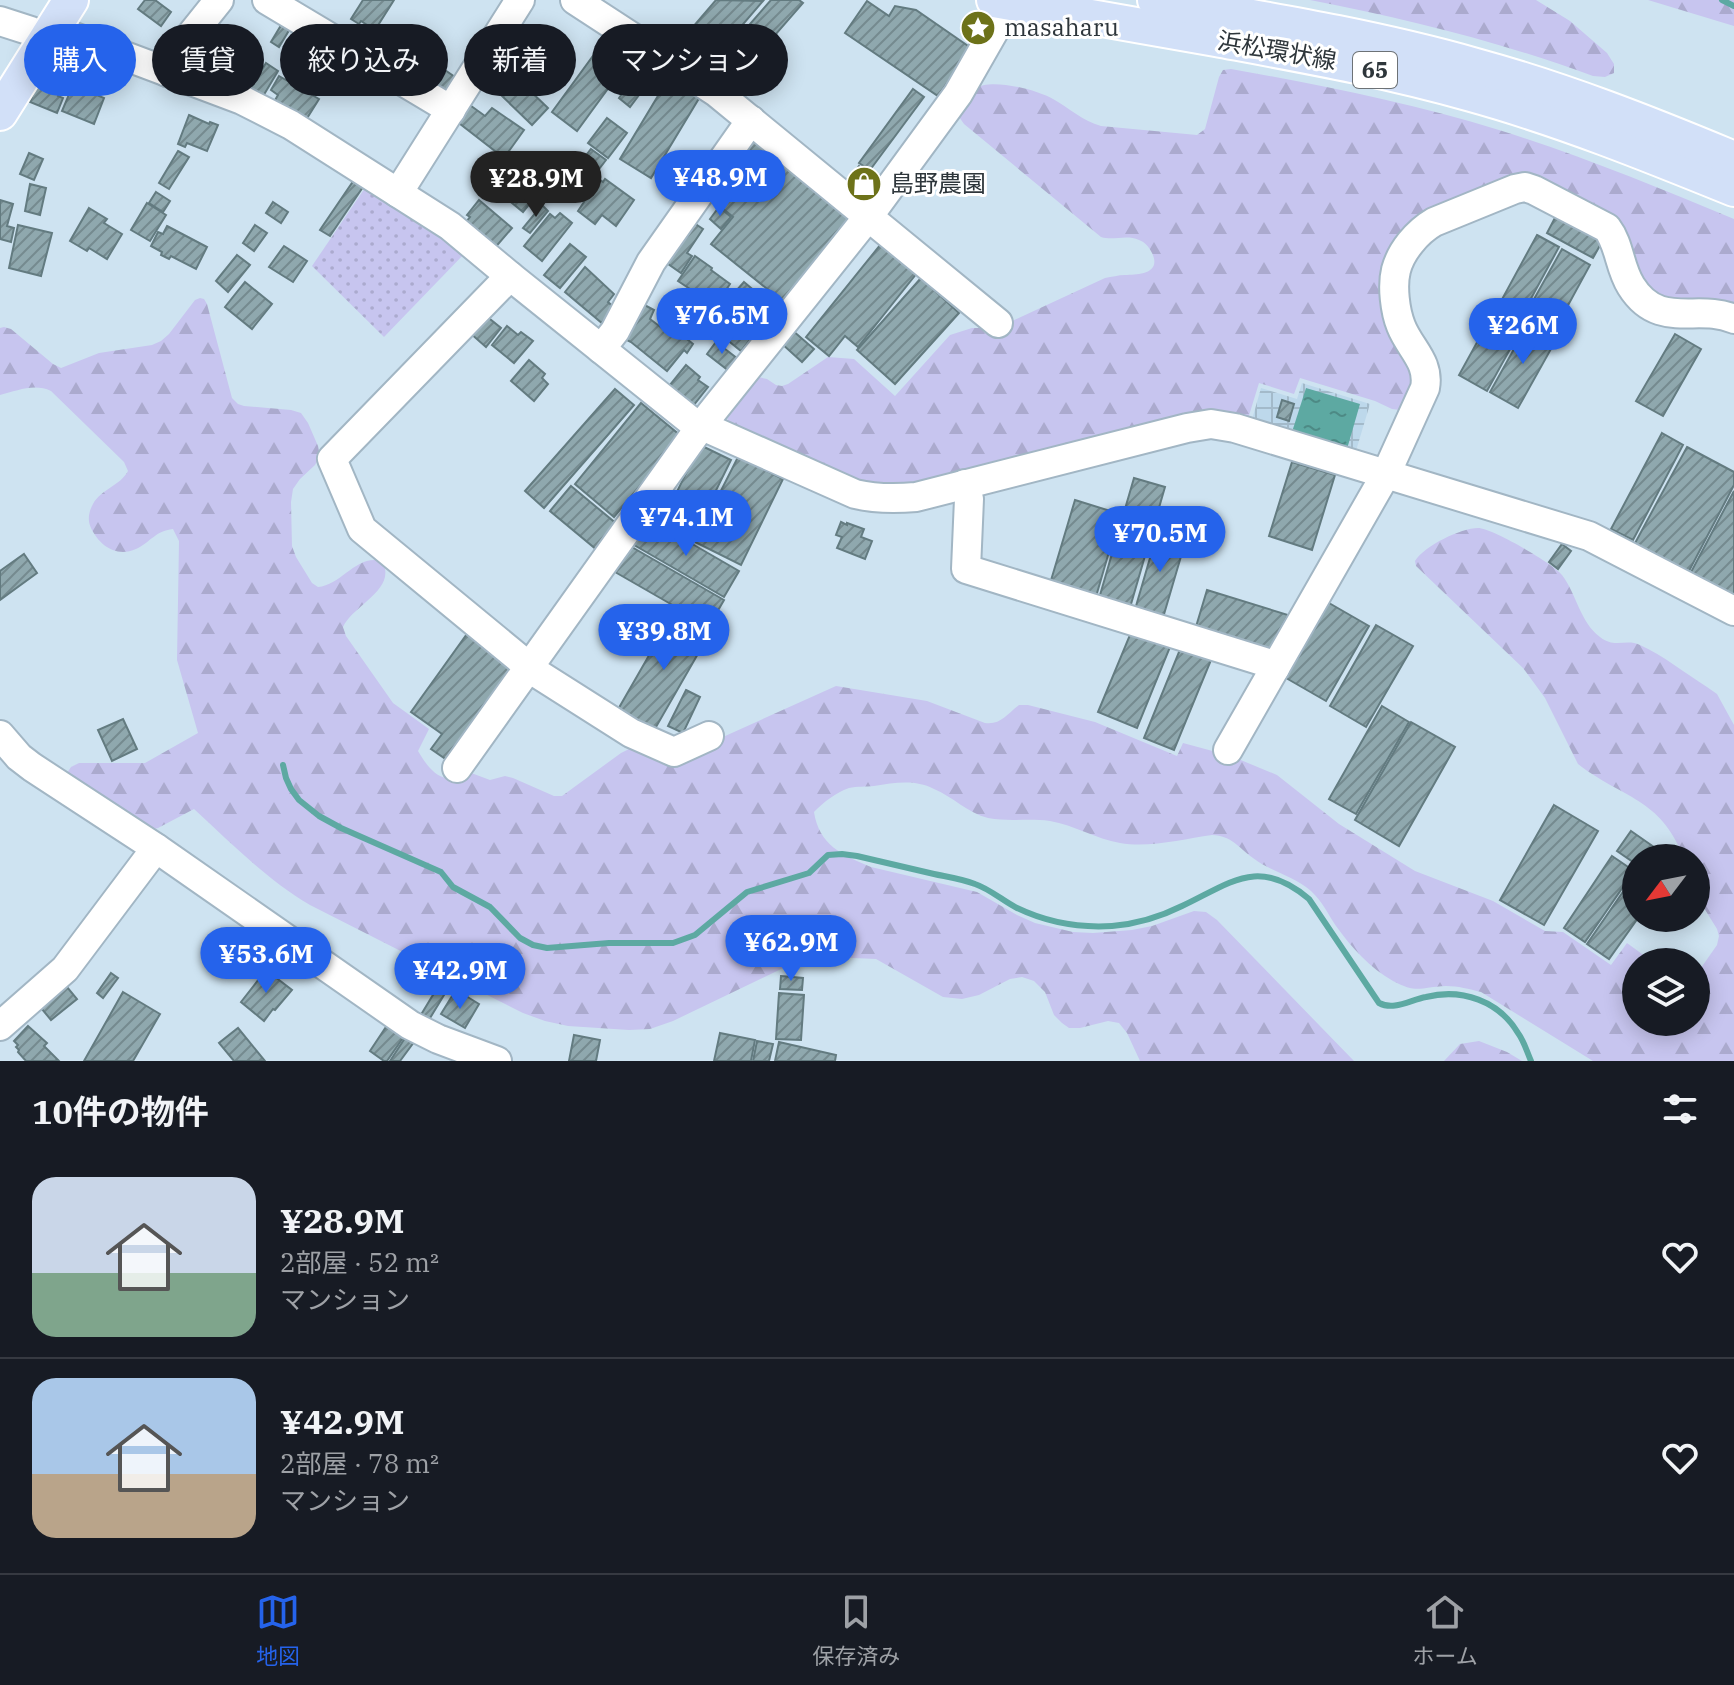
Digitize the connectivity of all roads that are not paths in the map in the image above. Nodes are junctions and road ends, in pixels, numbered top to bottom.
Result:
1 (219, 0) edge
2 (267, 0) edge
3 (520, 0) edge
4 (575, 0) edge
5 (999, 0) edge
6 (1155, 0) edge
7 (0, 21) edge
8 (57, 22) edge
9 (200, 24) edge
10 (152, 66) edge
11 (231, 96) edge
12 (451, 110) junction
13 (0, 113) edge
14 (751, 120) junction
15 (1734, 159) edge
16 (1734, 189) edge
17 (398, 193) junction
18 (868, 217) junction
19 (510, 276) junction
20 (1734, 319) edge
21 (998, 323) dead end
22 (601, 349) junction
23 (701, 426) junction
24 (1386, 474) junction
25 (965, 484) junction
26 (1734, 611) edge
27 (529, 667) junction
28 (1275, 668) junction
29 (0, 735) edge
30 (709, 736) dead end
31 (1228, 750) dead end
32 (457, 768) dead end
33 (156, 848) junction
34 (0, 1026) edge
35 (497, 1061) edge

1 - 9 street
2 - 12 street
3 - 12 street
4 - 14 street
5 - 16 main road, 浜松環状線 / 65
5 - 18 street
6 - 15 main road, 浜松環状線 / 65
7 - 8 street
8 - 10 street
8 - 13 main road
11 - 17 street
12 - 17 street
14 - 18 street
14 - 22 street
17 - 19 street
18 - 21 street
18 - 23 street
19 - 22 street
19 - 27 street
20 - 24 street
22 - 23 street
23 - 25 street
23 - 27 street
24 - 25 street
24 - 26 street
24 - 28 street
25 - 28 street
27 - 30 street
27 - 32 street
28 - 31 street
29 - 33 street
33 - 34 street
33 - 35 street

